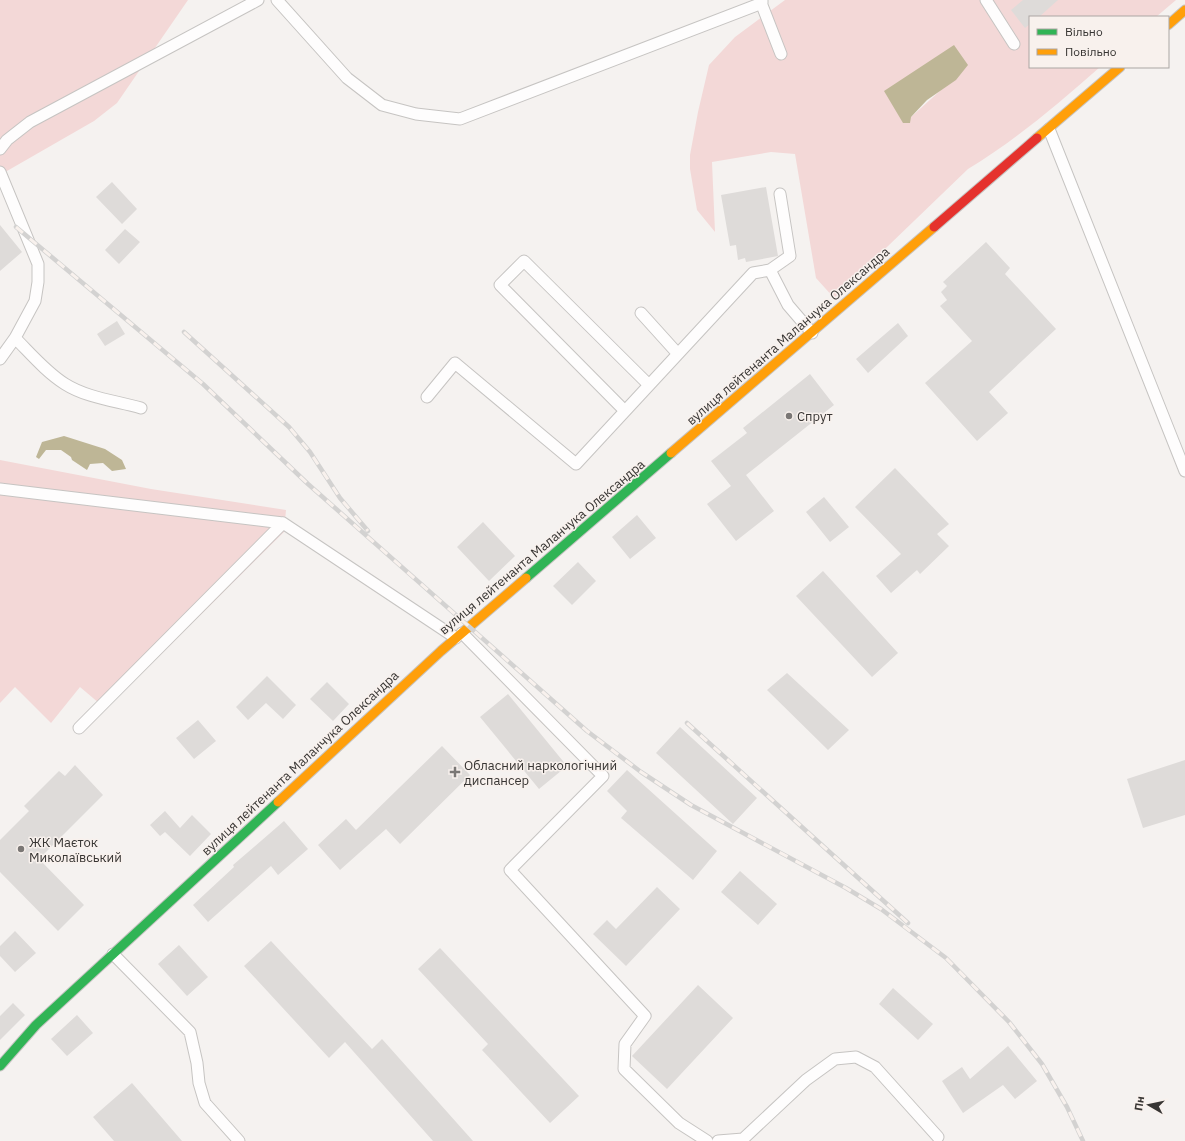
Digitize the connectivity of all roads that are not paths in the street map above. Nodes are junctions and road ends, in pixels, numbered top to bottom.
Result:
1 (258, 0) edge
2 (277, 0) edge
3 (986, 0) edge
4 (761, 1) edge
5 (1185, 10) edge
6 (1169, 24) edge
7 (1014, 44) dead end
8 (781, 54) dead end
9 (1119, 68) edge
10 (1050, 129) junction
11 (0, 150) edge
12 (0, 172) edge
13 (780, 194) dead end
14 (770, 270) junction
15 (641, 313) dead end
16 (812, 333) junction
17 (15, 338) junction
18 (678, 354) junction
19 (0, 359) edge
20 (649, 386) junction
21 (427, 397) dead end
22 (141, 408) dead end
23 (625, 411) junction
24 (1185, 471) edge
25 (0, 489) edge
26 (283, 523) junction
27 (459, 635) junction
28 (79, 728) dead end
29 (113, 954) junction
30 (0, 1066) edge
31 (938, 1137) dead end
32 (239, 1141) edge
33 (707, 1141) edge
34 (718, 1141) edge

1 - 11 lane
2 - 4 lane
3 - 7 lane
4 - 8 lane
5 - 6 street
9 - 10 street, вулиця лейтенанта Маланчука Олександра
10 - 16 street, вулиця лейтенанта Маланчука Олександра
10 - 24 lane
12 - 17 lane
13 - 14 lane
14 - 16 lane
14 - 18 lane
15 - 18 lane
16 - 27 street, вулиця лейтенанта Маланчука Олександра
17 - 19 lane
17 - 22 lane
18 - 20 lane
20 - 23 lane
20 - 23 lane
21 - 23 lane
25 - 26 lane
26 - 27 lane
26 - 28 lane
27 - 29 street, вулиця лейтенанта Маланчука Олександра
27 - 33 lane
29 - 30 street, вулиця лейтенанта Маланчука Олександра
29 - 32 lane
31 - 34 lane

